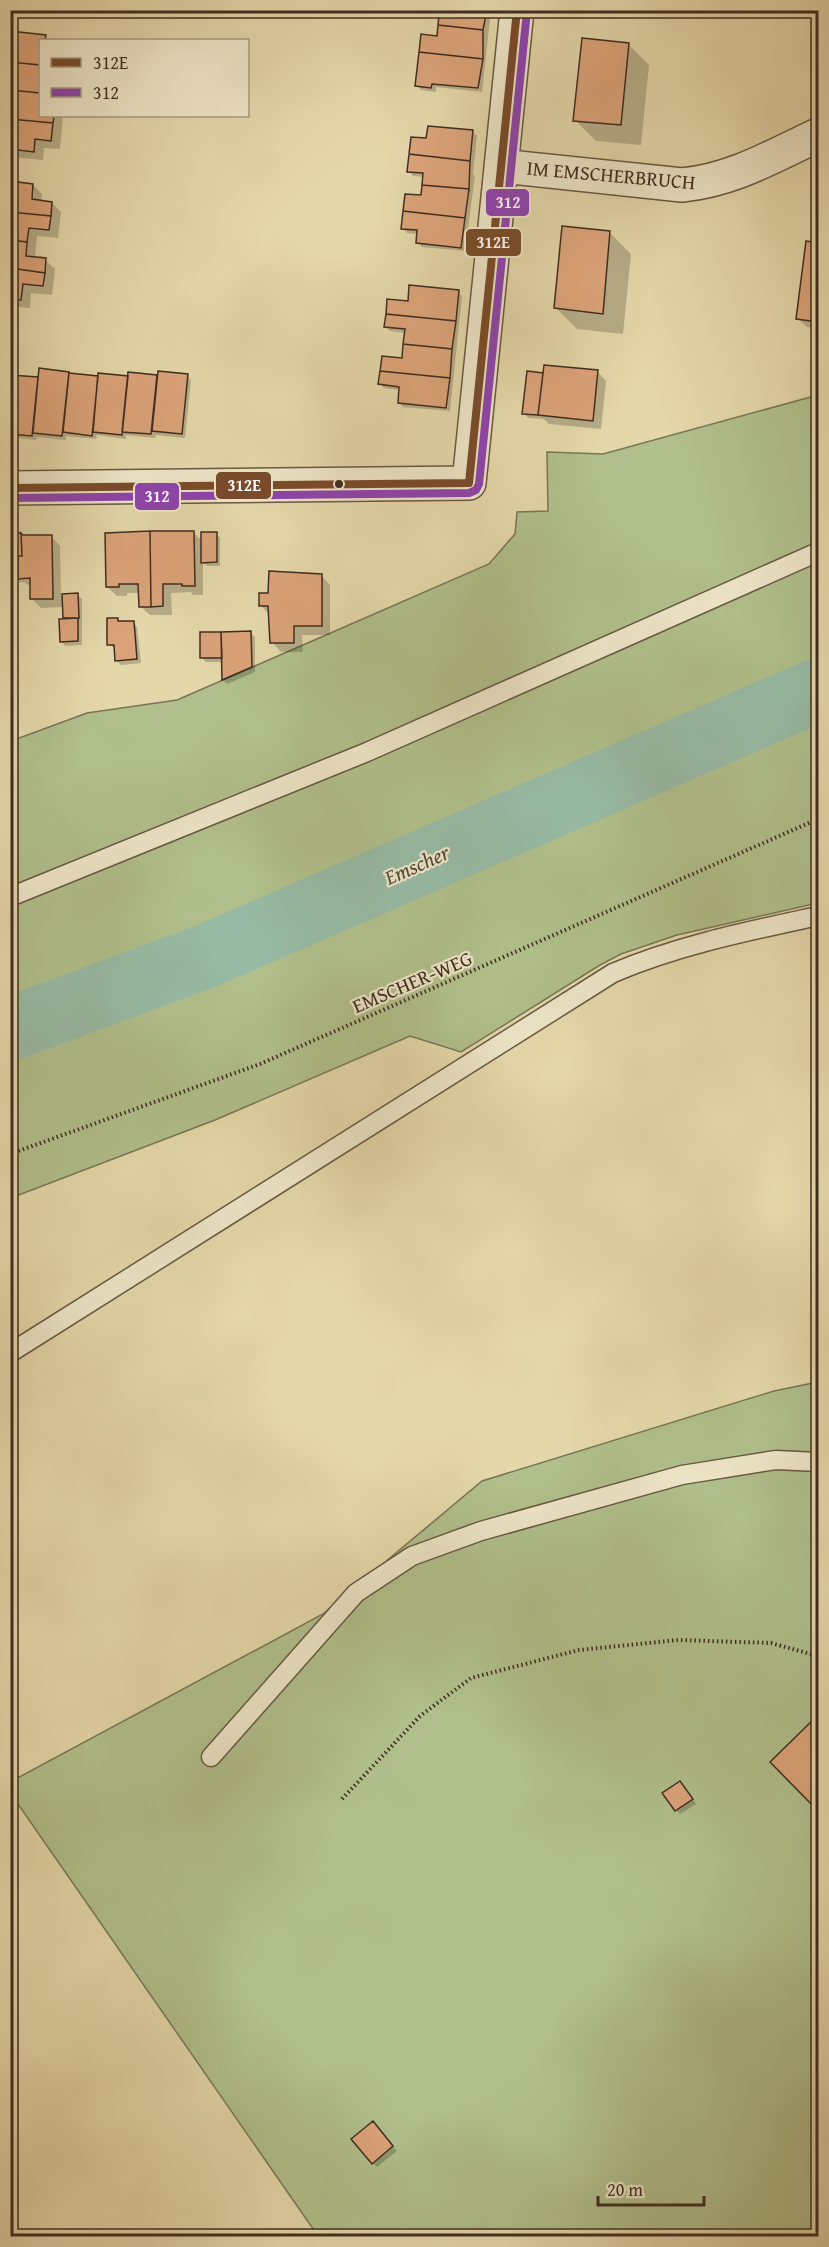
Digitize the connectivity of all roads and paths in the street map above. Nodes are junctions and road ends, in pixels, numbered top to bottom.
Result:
1 (517, 10) edge
2 (819, 135) edge
3 (501, 166) junction
4 (10, 488) edge
5 (819, 552) edge
6 (819, 819) edge
7 (10, 897) edge
8 (819, 916) edge
9 (10, 1154) edge
10 (10, 1353) edge
11 (819, 1462) edge
12 (819, 1656) edge
13 (211, 1757) dead end
14 (342, 1799) dead end

1 - 3 street
2 - 3 street, IM EMSCHERBRUCH
3 - 4 street
5 - 7 lane
6 - 9 path, EMSCHER-WEG
8 - 10 lane
11 - 13 lane
12 - 14 path

